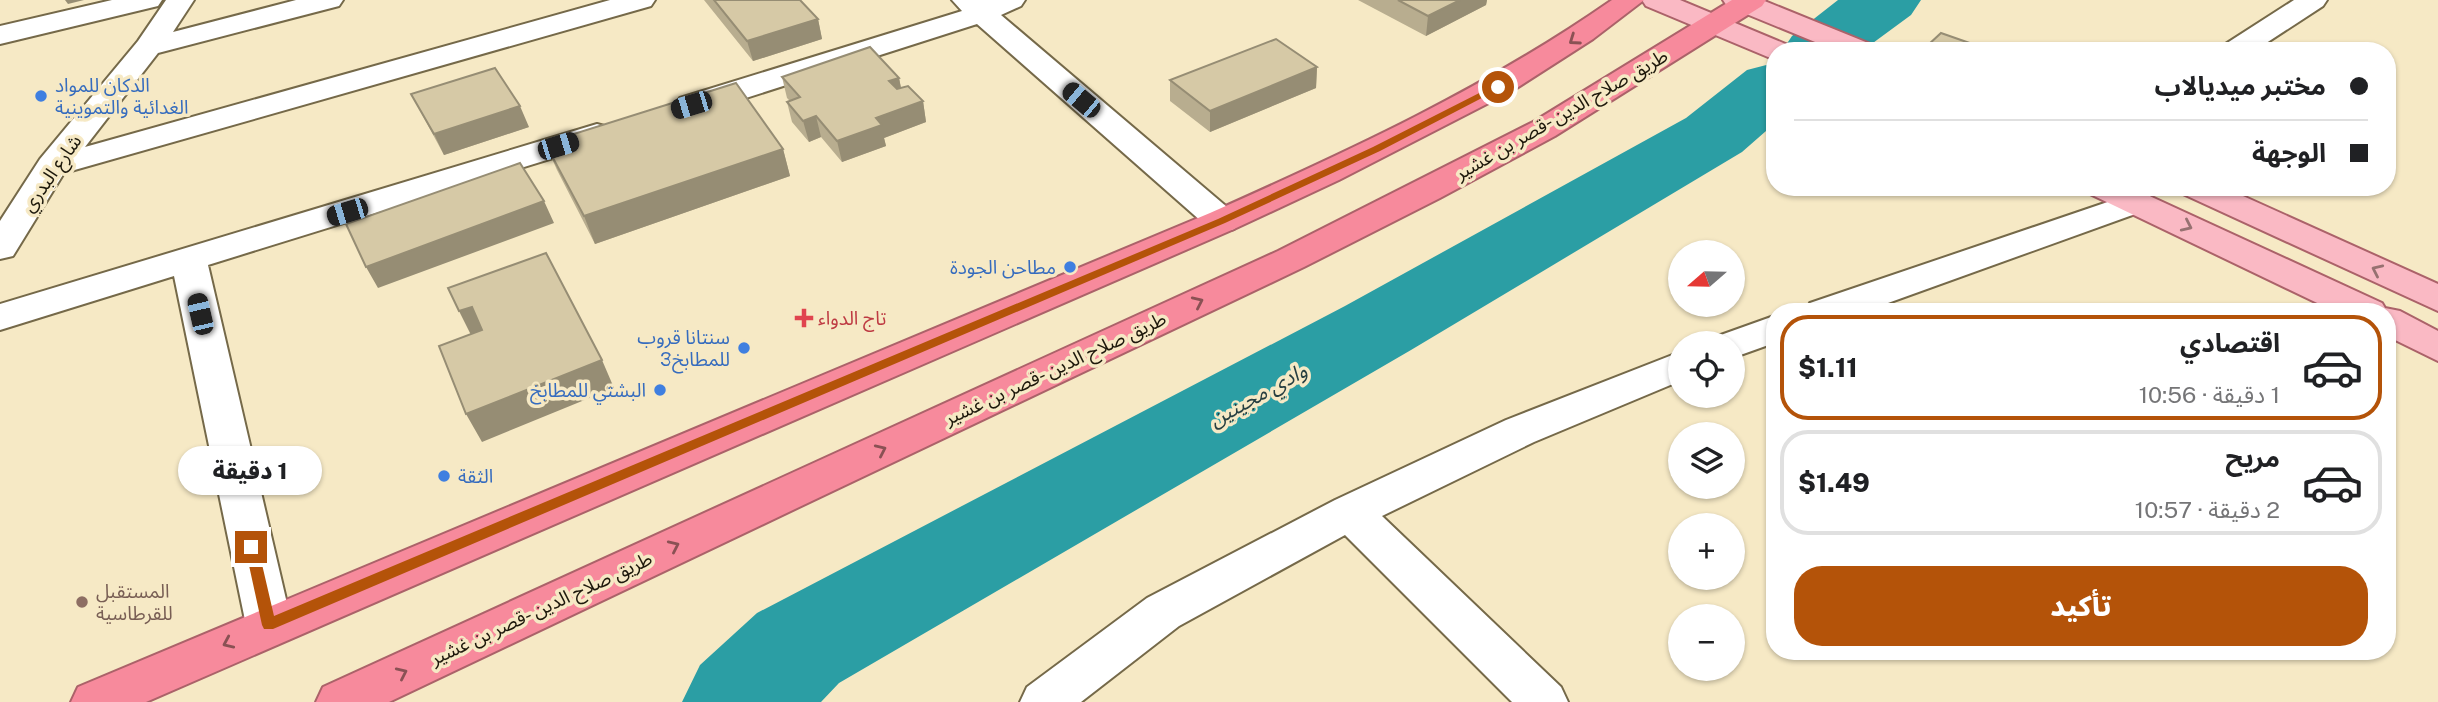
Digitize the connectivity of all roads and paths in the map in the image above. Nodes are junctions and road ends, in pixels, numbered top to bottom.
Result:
1 (148, 0) edge
2 (180, 0) edge
3 (329, 0) edge
4 (640, 0) edge
5 (1011, 0) edge
6 (1630, 0) edge
7 (1656, 0) edge
8 (2313, 0) edge
9 (973, 7) edge
10 (1737, 7) edge
11 (30, 14) edge
12 (0, 35) edge
13 (1840, 42) edge
14 (2248, 42) edge
15 (1766, 43) edge
16 (148, 47) junction
17 (664, 113) edge
18 (624, 126) edge
19 (52, 166) junction
20 (2123, 196) edge
21 (2215, 196) edge
22 (2137, 202) junction
23 (1222, 221) junction
24 (0, 248) edge
25 (189, 262) junction
26 (2438, 299) edge
27 (1849, 303) edge
28 (2350, 303) edge
29 (0, 317) edge
30 (2396, 325) edge
31 (1766, 332) edge
32 (1745, 340) edge
33 (2438, 348) edge
34 (1668, 371) edge
35 (1350, 512) junction
36 (269, 625) junction
37 (95, 702) edge
38 (340, 702) edge
39 (1044, 702) edge
40 (1544, 702) edge

1 - 11 street
2 - 16 street, شارع البدري
3 - 16 street
4 - 19 street
5 - 9 street
6 -> 23 highway
7 - 10 main road
8 - 14 street
9 - 17 street
9 - 23 street
10 - 13 main road
10 - 15 main road
38 -> 10 highway, طريق صلاح الدين -قصر بن غشير
11 - 12 street
16 - 19 street, شارع البدري
18 - 25 street
19 - 24 street, شارع البدري
20 - 22 main road
26 -> 21 main road
22 - 27 street
22 -> 28 main road
23 - 36 highway
25 - 29 street
25 - 36 street
30 - 33 main road
31 - 32 street
34 - 35 street
35 - 39 street
35 - 40 street
36 -> 37 highway

